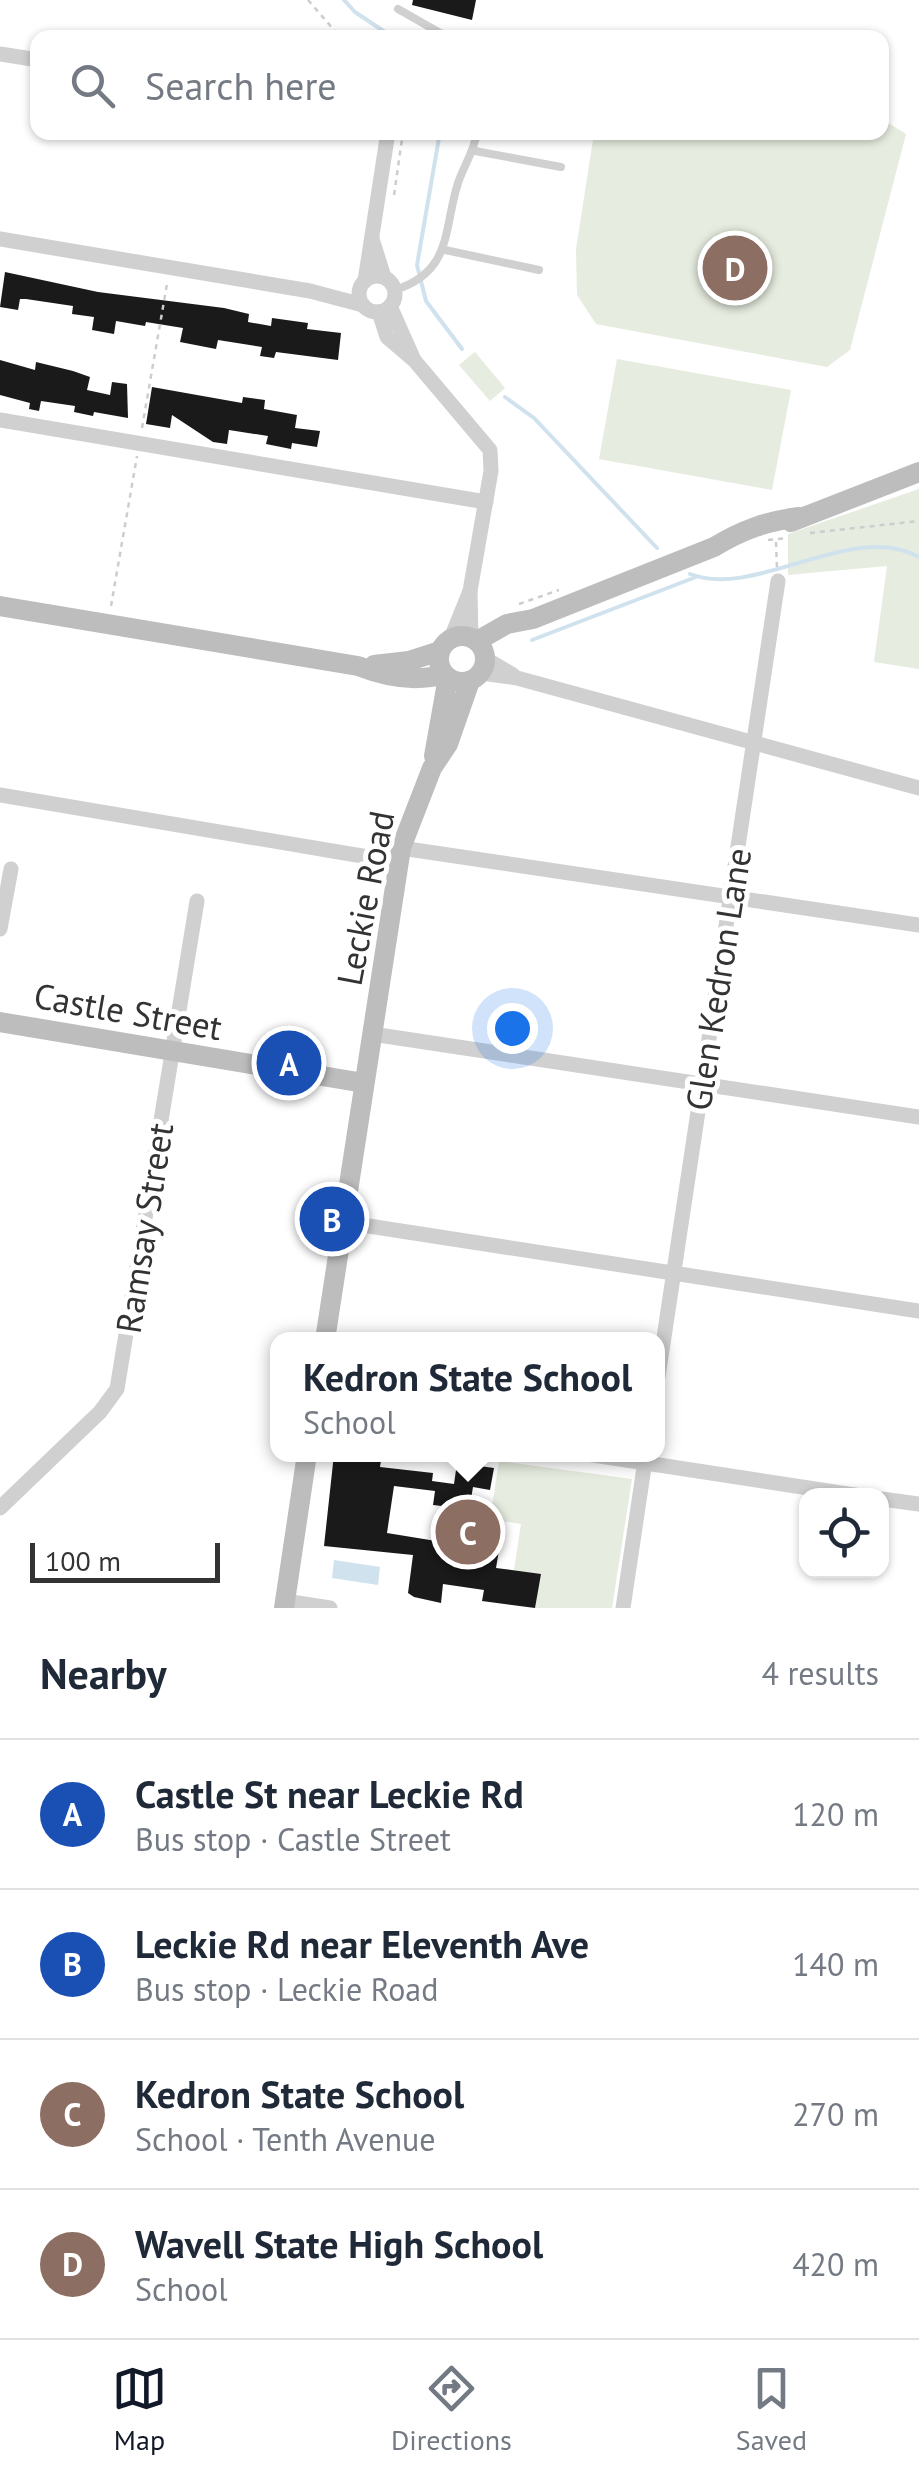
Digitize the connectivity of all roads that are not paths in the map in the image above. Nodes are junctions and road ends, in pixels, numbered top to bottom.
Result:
1 (398, 9) dead end
2 (434, 30) edge
3 (0, 54) edge
4 (30, 59) edge
5 (387, 140) edge
6 (476, 140) edge
7 (474, 151) junction
8 (561, 167) dead end
9 (0, 239) edge
10 (372, 239) junction
11 (445, 250) junction
12 (539, 270) dead end
13 (390, 284) junction
14 (362, 291) junction
15 (384, 309) junction
16 (0, 420) edge
17 (919, 472) edge
18 (486, 502) junction
19 (778, 581) road end
20 (0, 606) edge
21 (470, 654) junction
22 (358, 666) junction
23 (446, 676) junction
24 (754, 742) junction
25 (432, 768) junction
26 (919, 788) edge
27 (0, 794) edge
28 (400, 855) junction
29 (10, 869) dead end
30 (731, 896) junction
31 (196, 901) dead end
32 (919, 925) edge
33 (0, 929) edge
34 (0, 1022) edge
35 (372, 1034) junction
36 (172, 1052) junction
37 (364, 1084) junction
38 (702, 1084) junction
39 (919, 1117) edge
40 (344, 1222) junction
41 (674, 1273) junction
42 (919, 1311) edge
43 (326, 1332) edge
44 (665, 1332) edge
45 (306, 1462) edge
46 (646, 1462) edge
47 (663, 1462) edge
48 (815, 1488) edge
49 (889, 1499) edge
50 (919, 1504) edge
51 (0, 1508) edge
52 (284, 1605) edge
53 (330, 1608) edge
54 (623, 1608) edge

1 - 2 lane
3 - 4 street
5 - 10 street
6 - 7 lane
7 - 8 lane
7 - 11 lane
9 - 14 street
10 - 13 street
10 - 14 street
11 - 12 lane
11 - 13 lane
13 - 14 street
13 - 15 street
14 - 15 street
15 - 18 street
16 - 18 street
17 - 21 street
18 - 21 street
19 - 24 street, Glen Kedron Lane
20 - 22 street
21 - 22 street
21 - 23 street
21 - 24 street
21 - 25 street, Leckie Road
22 - 23 street
23 - 25 street, Leckie Road
24 - 26 street
24 - 30 street, Glen Kedron Lane
25 - 28 street, Leckie Road
27 - 28 street
28 - 30 street
28 - 35 street, Leckie Road
29 - 33 street
30 - 32 street
30 - 38 street, Glen Kedron Lane
31 - 36 street, Ramsay Street
34 - 36 street, Castle Street
35 - 37 street, Leckie Road
35 - 38 street
36 - 37 street, Castle Street
36 - 51 street, Ramsay Street
37 - 40 street, Leckie Road
38 - 39 street
38 - 41 street, Glen Kedron Lane
40 - 41 street
40 - 43 street, Leckie Road
41 - 42 street
41 - 44 street, Glen Kedron Lane
45 - 52 street
46 - 54 street
47 - 48 street
49 - 50 street
52 - 53 street

